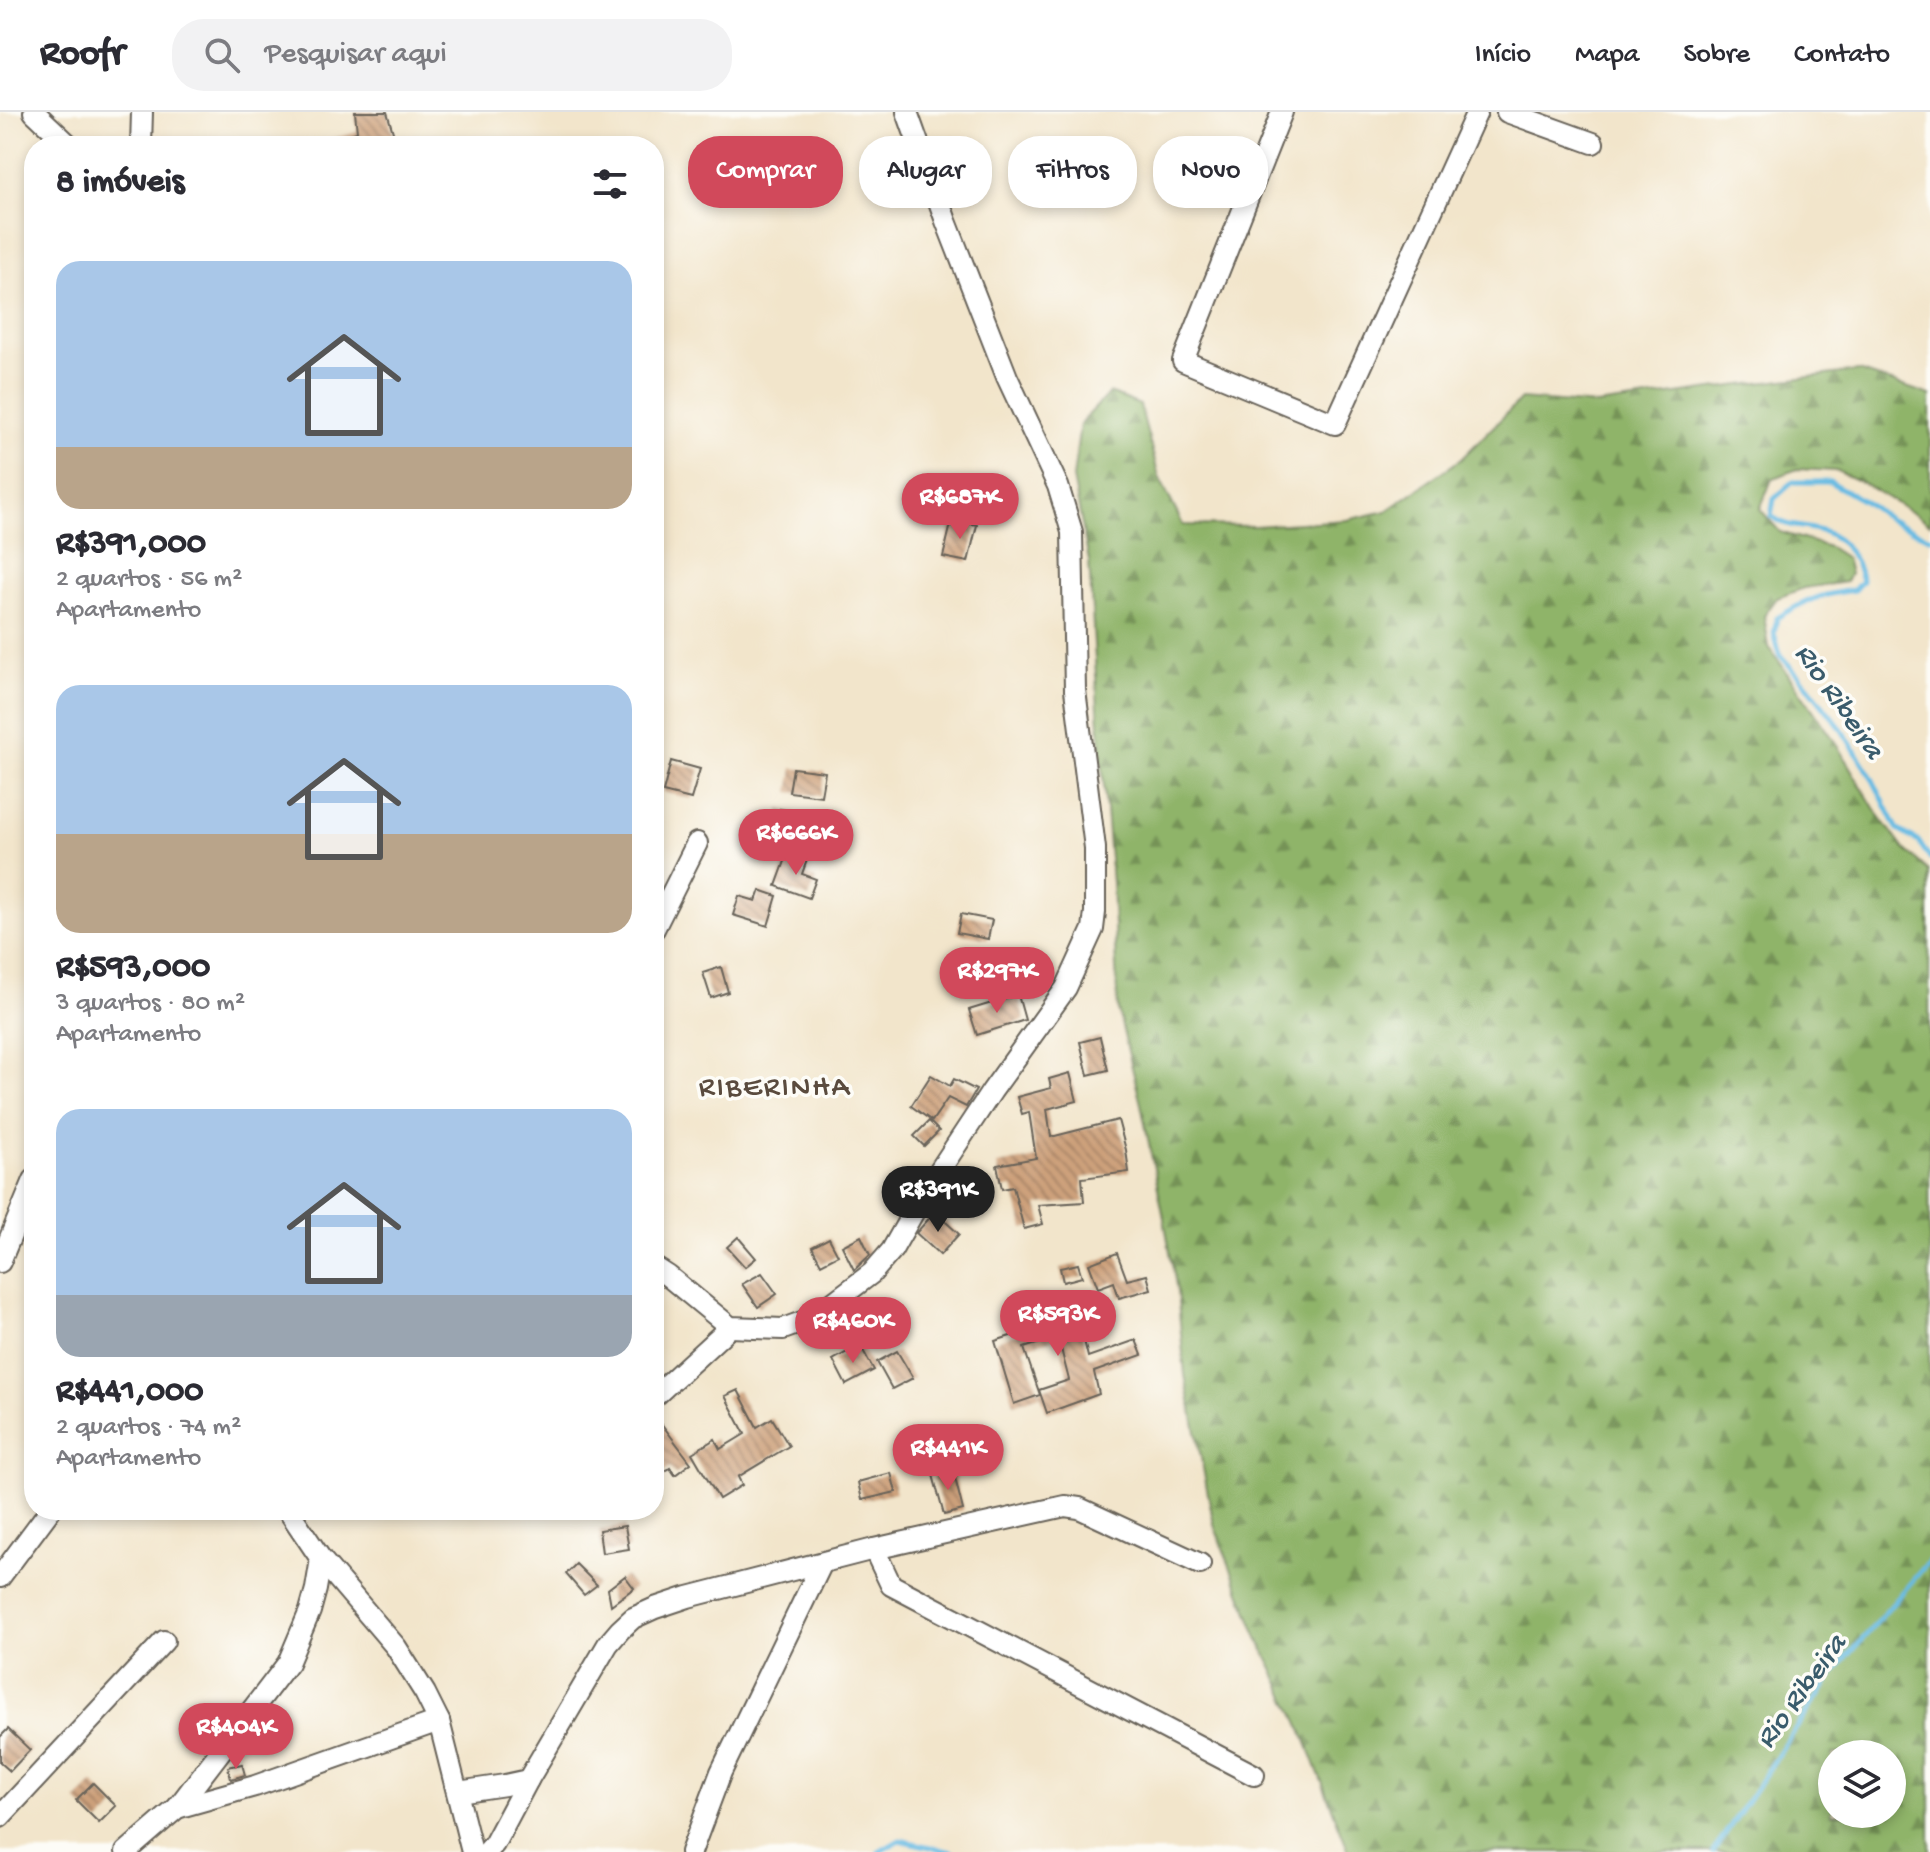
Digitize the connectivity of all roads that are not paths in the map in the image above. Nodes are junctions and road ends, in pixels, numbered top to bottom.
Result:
1 (34, 112) edge
2 (142, 112) edge
3 (907, 112) edge
4 (1282, 112) edge
5 (1477, 112) edge
6 (1507, 112) edge
7 (59, 136) edge
8 (141, 136) edge
9 (1593, 143) dead end
10 (697, 843) dead end
11 (664, 909) edge
12 (24, 1204) edge
13 (0, 1262) edge
14 (664, 1273) edge
15 (730, 1327) junction
16 (664, 1388) edge
17 (43, 1520) edge
18 (295, 1520) edge
19 (874, 1549) junction
20 (321, 1559) junction
21 (822, 1563) junction
22 (1200, 1564) dead end
23 (0, 1577) edge
24 (164, 1641) dead end
25 (439, 1721) junction
26 (1254, 1775) dead end
27 (528, 1780) junction
28 (458, 1792) junction
29 (177, 1808) junction
30 (0, 1817) edge
31 (126, 1852) edge
32 (472, 1852) edge
33 (487, 1852) edge
34 (691, 1852) edge

1 - 7 street
2 - 8 street
3 - 15 street
4 - 5 street
6 - 9 street
10 - 11 street
12 - 13 street
14 - 15 street
15 - 16 street
17 - 23 street
18 - 20 street
19 - 21 street
19 - 22 street
19 - 26 street
20 - 25 street
20 - 29 street
21 - 27 street
21 - 34 street
24 - 30 street
25 - 28 street
25 - 29 street
27 - 28 street
27 - 33 street
28 - 32 street
29 - 31 street

